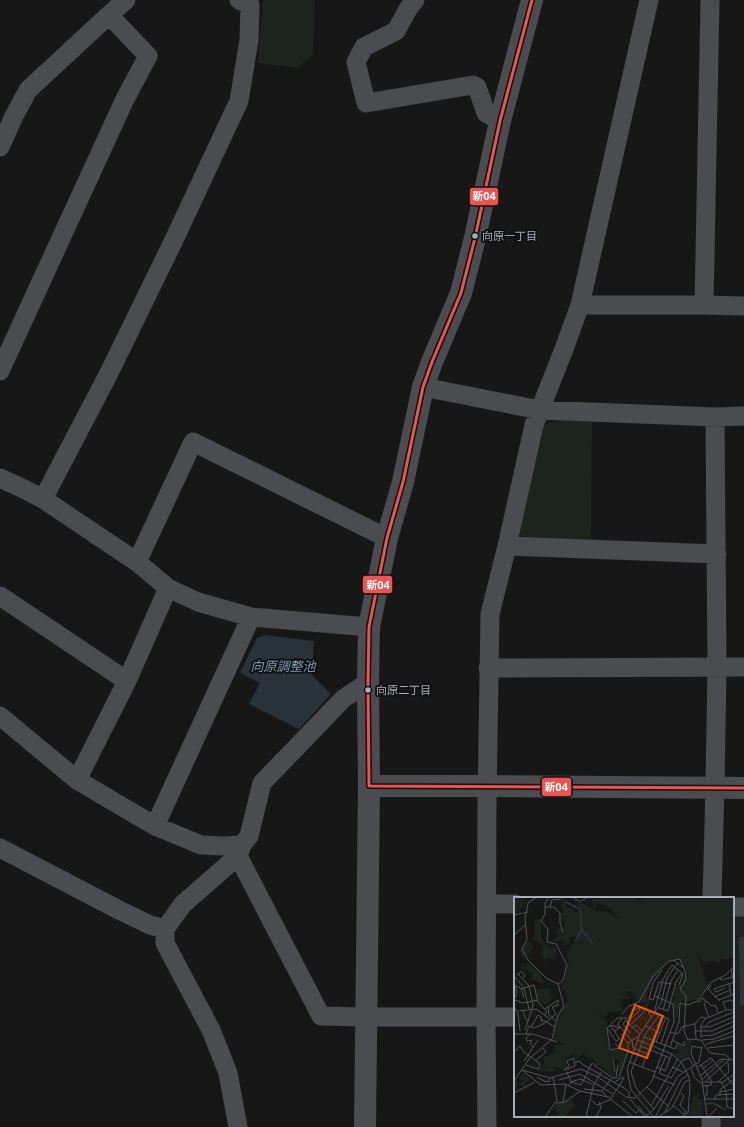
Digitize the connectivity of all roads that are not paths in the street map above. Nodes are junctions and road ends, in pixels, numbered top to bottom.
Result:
1 (126, 0) edge
2 (239, 0) edge
3 (415, 0) edge
4 (532, 0) edge
5 (649, 0) edge
6 (710, 0) edge
7 (108, 15) junction
8 (500, 121) junction
9 (0, 147) edge
10 (580, 305) junction
11 (704, 305) junction
12 (744, 306) edge
13 (0, 371) edge
14 (423, 387) junction
15 (540, 410) junction
16 (744, 416) edge
17 (715, 417) junction
18 (0, 478) edge
19 (43, 499) junction
20 (387, 538) junction
21 (507, 546) junction
22 (717, 554) junction
23 (137, 562) junction
24 (168, 588) junction
25 (0, 596) edge
26 (251, 617) junction
27 (369, 627) junction
28 (717, 667) junction
29 (744, 667) edge
30 (488, 668) junction
31 (127, 681) junction
32 (368, 682) junction
33 (0, 716) edge
34 (76, 780) junction
35 (369, 786) junction
36 (487, 786) junction
37 (715, 787) junction
38 (744, 788) edge
39 (155, 826) junction
40 (0, 848) edge
41 (240, 851) junction
42 (712, 897) edge
43 (487, 904) junction
44 (514, 904) edge
45 (165, 929) junction
46 (366, 1017) junction
47 (486, 1017) junction
48 (514, 1017) edge
49 (238, 1127) edge
50 (365, 1127) edge
51 (487, 1127) edge

1 - 7 street
2 - 19 street
3 - 8 street
4 - 8 street
5 - 10 street
6 - 11 street
7 - 9 street
7 - 13 street
8 - 14 street
10 - 11 street
10 - 15 street
11 - 12 street
14 - 15 street
14 - 20 street
15 - 17 street
15 - 21 street
16 - 17 street
17 - 22 street
18 - 19 street
19 - 23 street
20 - 23 street
20 - 27 street
21 - 22 street
21 - 30 street
22 - 28 street
23 - 24 street
24 - 26 street
24 - 31 street
25 - 31 street
26 - 27 street
26 - 39 street
27 - 32 street
28 - 29 street
28 - 30 street
28 - 37 street
30 - 36 street
31 - 34 street
32 - 35 street
32 - 41 street
33 - 34 street
34 - 39 street
35 - 36 street
35 - 46 street
36 - 37 street
36 - 43 street
37 - 38 street
37 - 42 street
39 - 41 street
40 - 45 street
41 - 45 street
41 - 46 street
43 - 44 street
43 - 47 street
45 - 49 street
46 - 47 street
46 - 50 street
47 - 48 street
47 - 51 street

